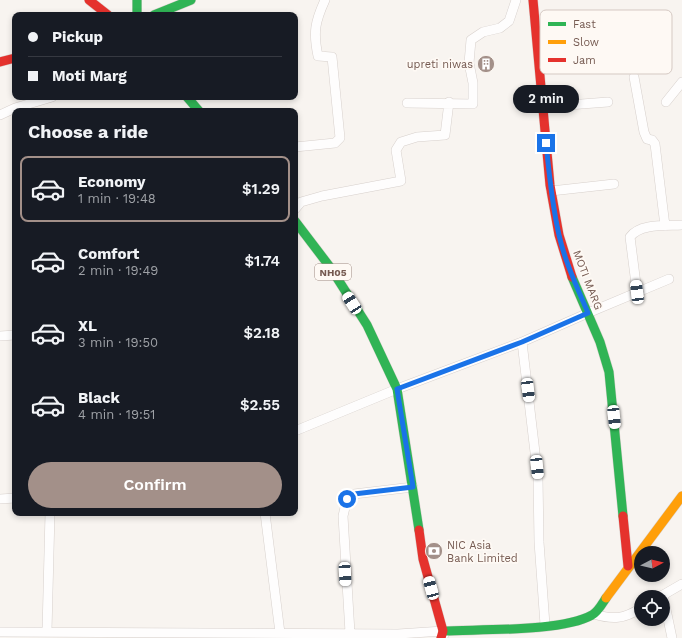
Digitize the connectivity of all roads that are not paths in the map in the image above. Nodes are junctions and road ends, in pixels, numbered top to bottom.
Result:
1 (89, 0) edge
2 (137, 0) edge
3 (191, 0) edge
4 (325, 0) edge
5 (516, 0) edge
6 (533, 0) edge
7 (104, 12) edge
8 (137, 12) edge
9 (161, 12) edge
10 (12, 59) edge
11 (0, 62) edge
12 (634, 77) dead end
13 (682, 82) edge
14 (47, 100) edge
15 (190, 100) edge
16 (449, 102) junction
17 (608, 102) dead end
18 (666, 102) dead end
19 (407, 103) dead end
20 (34, 107) edge
21 (542, 107) junction
22 (14, 108) edge
23 (196, 108) edge
24 (12, 109) edge
25 (0, 115) edge
26 (298, 147) edge
27 (614, 184) dead end
28 (551, 191) junction
29 (298, 205) edge
30 (298, 225) edge
31 (682, 225) edge
32 (665, 226) junction
33 (669, 279) dead end
34 (637, 292) junction
35 (588, 313) junction
36 (12, 335) edge
37 (0, 336) edge
38 (522, 342) junction
39 (397, 389) junction
40 (298, 430) edge
41 (413, 487) junction
42 (682, 496) edge
43 (0, 498) edge
44 (12, 498) edge
45 (50, 516) edge
46 (265, 516) edge
47 (628, 566) junction
48 (682, 584) edge
49 (670, 591) edge
50 (634, 612) edge
51 (594, 614) junction
52 (545, 625) junction
53 (669, 626) edge
54 (47, 631) junction
55 (0, 632) edge
56 (280, 633) junction
57 (350, 633) junction
58 (150, 636) edge
59 (443, 636) edge
60 (268, 638) edge
61 (672, 638) edge

1 - 7 street
2 - 8 street
3 - 9 street
4 - 26 street
5 - 16 street
6 - 21 street, MOTI MARG
10 - 11 street
12 - 32 street
13 - 18 street
14 - 20 street
15 - 23 street
16 - 19 street
16 - 29 street
17 - 21 street
20 - 22 street
21 - 28 street, MOTI MARG
24 - 25 street
27 - 28 street
28 - 35 street, MOTI MARG
30 - 39 street, NH05
31 - 32 street
32 - 34 street
33 - 34 street
34 - 35 street
35 - 38 street
35 - 47 street, MOTI MARG
36 - 37 street
38 - 39 street
38 - 52 street
39 - 40 street
39 - 41 street, NH05
41 - 57 street
41 - 59 street, NH05
42 - 47 street
43 - 44 street
45 - 54 street
46 - 56 street
47 - 51 street
48 - 49 street
50 - 51 street
51 - 52 street
52 - 59 street
53 - 61 street
54 - 55 street
54 - 58 street
56 - 57 street
56 - 58 street
56 - 60 street
57 - 59 street

